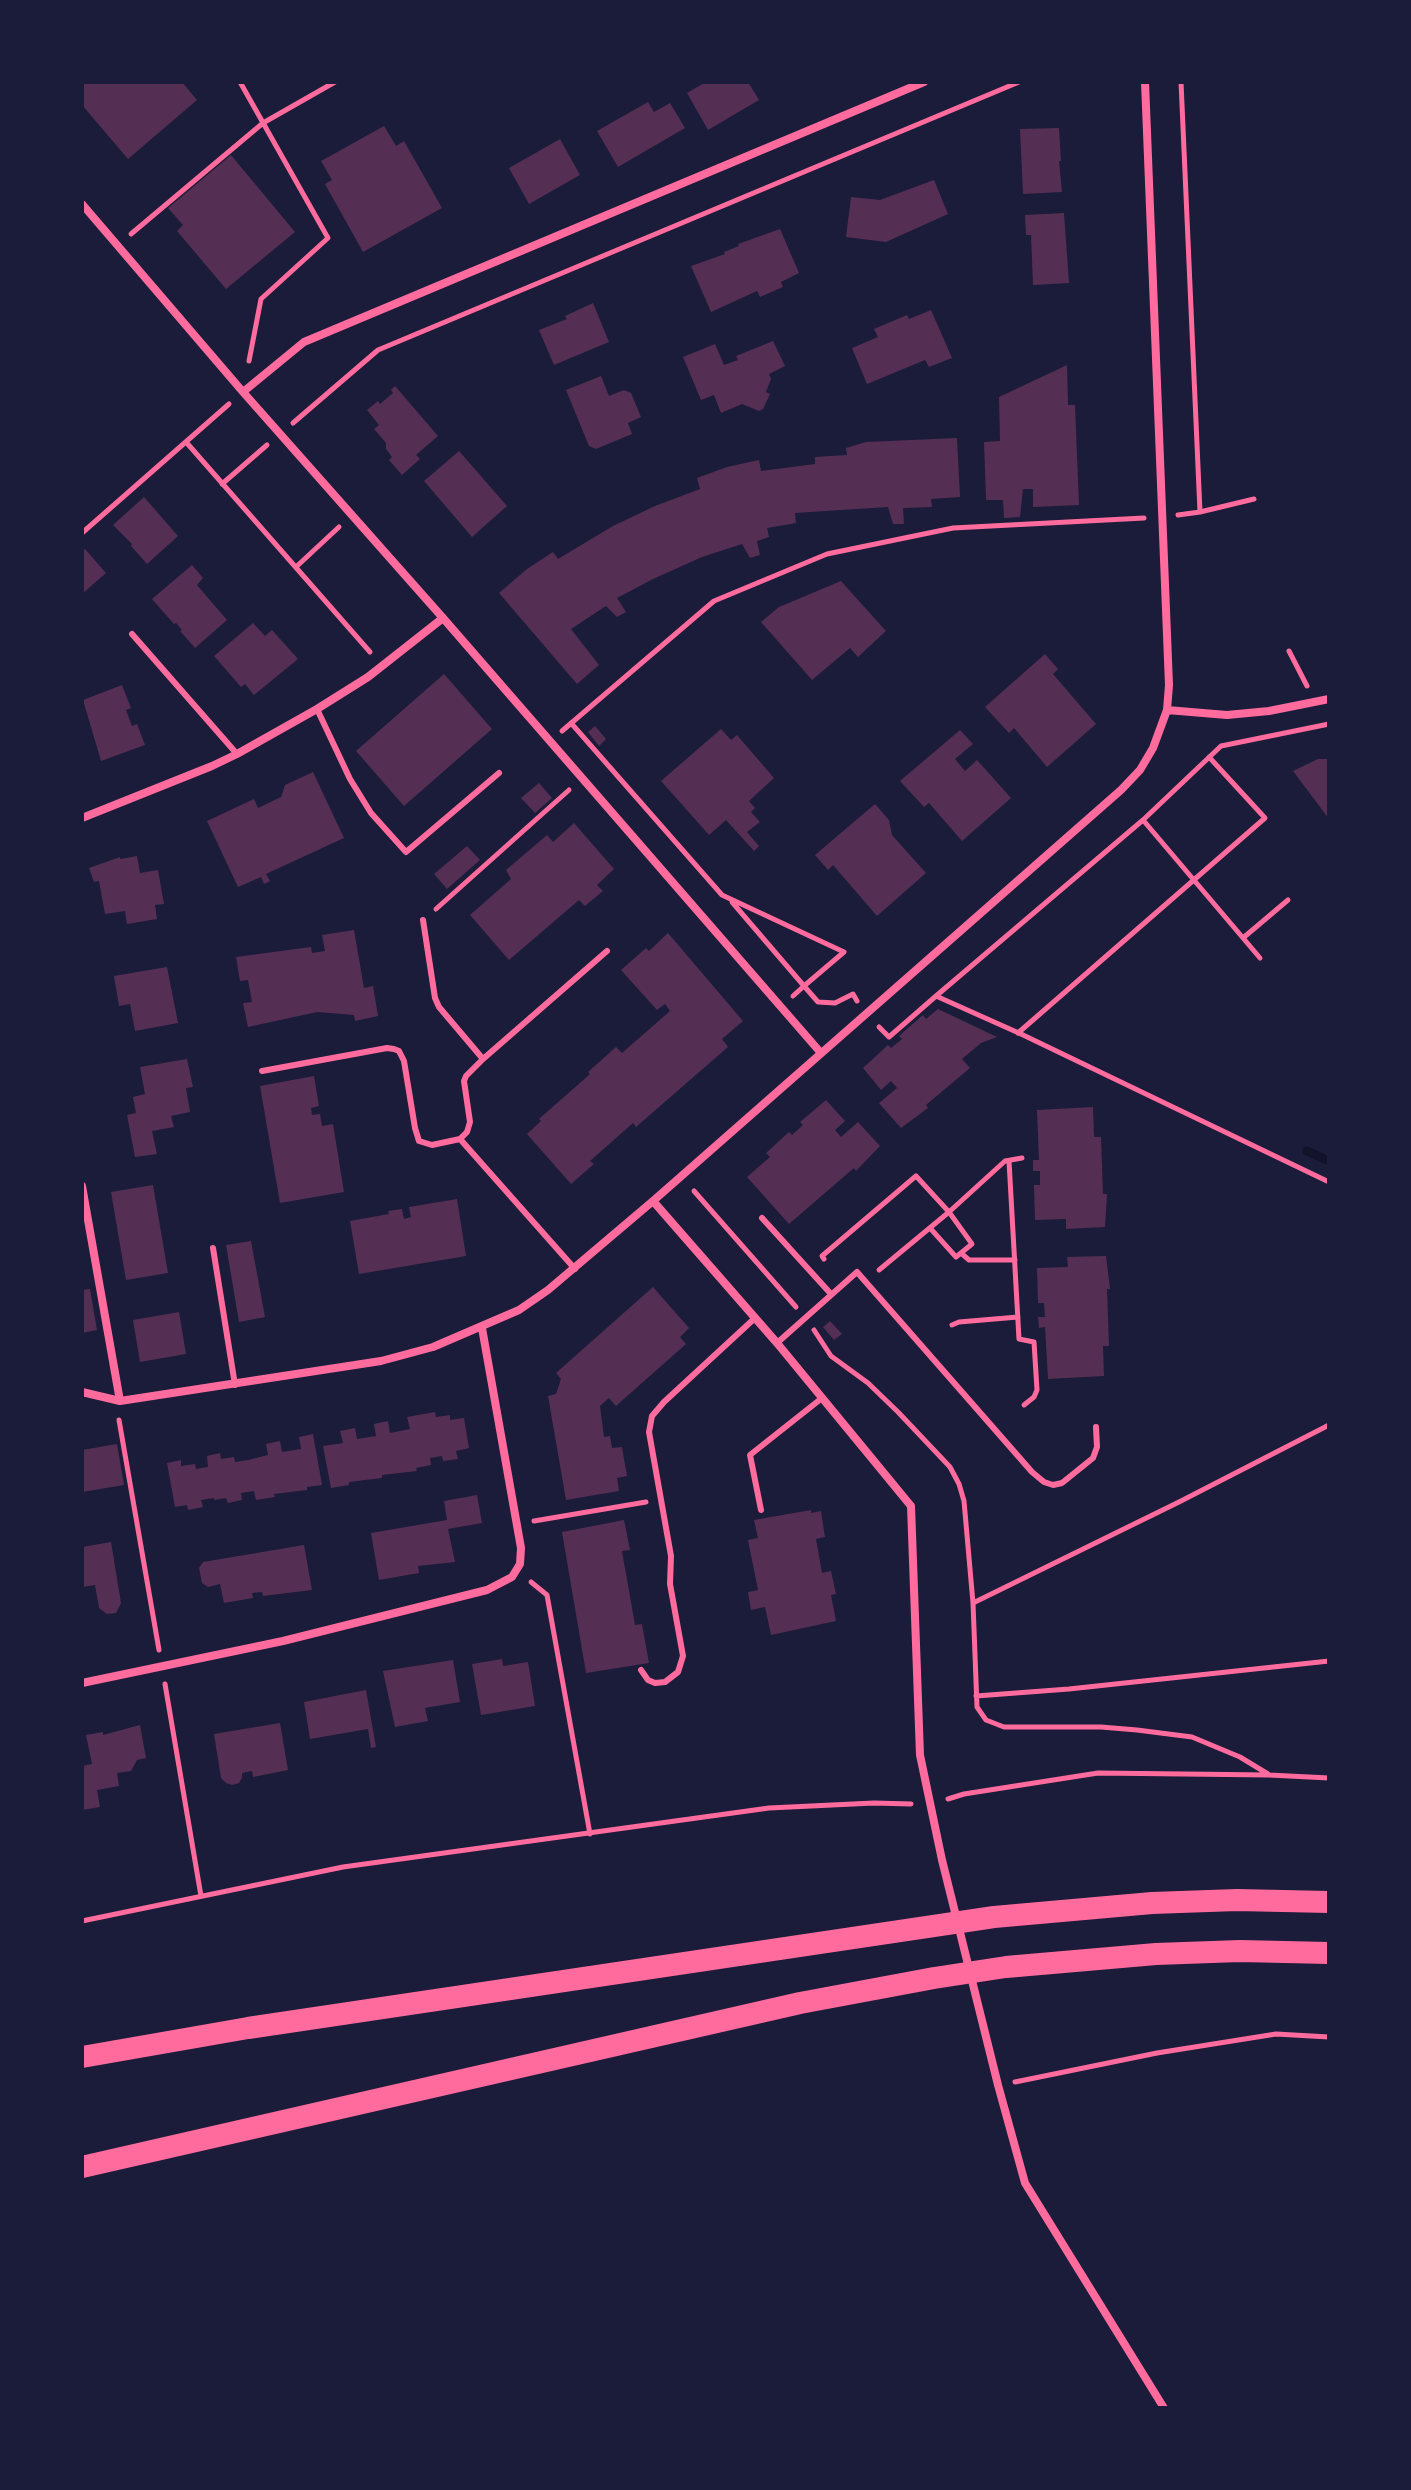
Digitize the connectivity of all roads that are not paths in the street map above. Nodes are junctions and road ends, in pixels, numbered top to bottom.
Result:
1 (924, 82) edge
2 (1145, 82) edge
3 (82, 204) edge
4 (243, 392) junction
5 (443, 618) junction
6 (132, 634) dead end
7 (1329, 699) edge
8 (317, 709) junction
9 (1167, 710) junction
10 (237, 754) junction
11 (499, 773) dead end
12 (82, 818) edge
13 (423, 920) road end
14 (607, 951) dead end
15 (821, 1053) junction
16 (483, 1059) junction
17 (262, 1071) dead end
18 (460, 1139) junction
19 (82, 1186) edge
20 (653, 1201) junction
21 (762, 1218) dead end
22 (213, 1248) dead end
23 (575, 1269) junction
24 (831, 1294) junction
25 (755, 1318) junction
26 (482, 1328) junction
27 (777, 1343) junction
28 (235, 1385) junction
29 (82, 1392) edge
30 (822, 1398) junction
31 (120, 1401) junction
32 (1096, 1427) dead end
33 (761, 1510) dead end
34 (641, 1670) dead end
35 (82, 1683) edge
36 (1329, 1902) edge
37 (1329, 1953) edge
38 (82, 2057) edge
39 (82, 2167) edge
40 (1164, 2408) edge

1 - 4 street
2 - 9 street
3 - 4 street
4 - 5 street
5 - 8 street
5 - 15 street
6 - 10 lane
7 - 9 street
8 - 10 street
8 - 11 lane
9 - 15 street
10 - 12 street
13 - 16 lane
14 - 16 lane
15 - 20 street
16 - 18 lane
17 - 18 lane
18 - 23 lane
19 - 31 street
20 - 23 street
20 - 25 street
21 - 24 lane
22 - 28 lane
23 - 26 street
24 - 27 lane
24 - 32 lane
25 - 27 street
25 - 34 lane
26 - 28 street
26 - 35 street
27 - 30 street
28 - 31 street
29 - 31 street
30 - 33 lane
30 - 40 street
36 - 38 highway
37 - 39 highway

